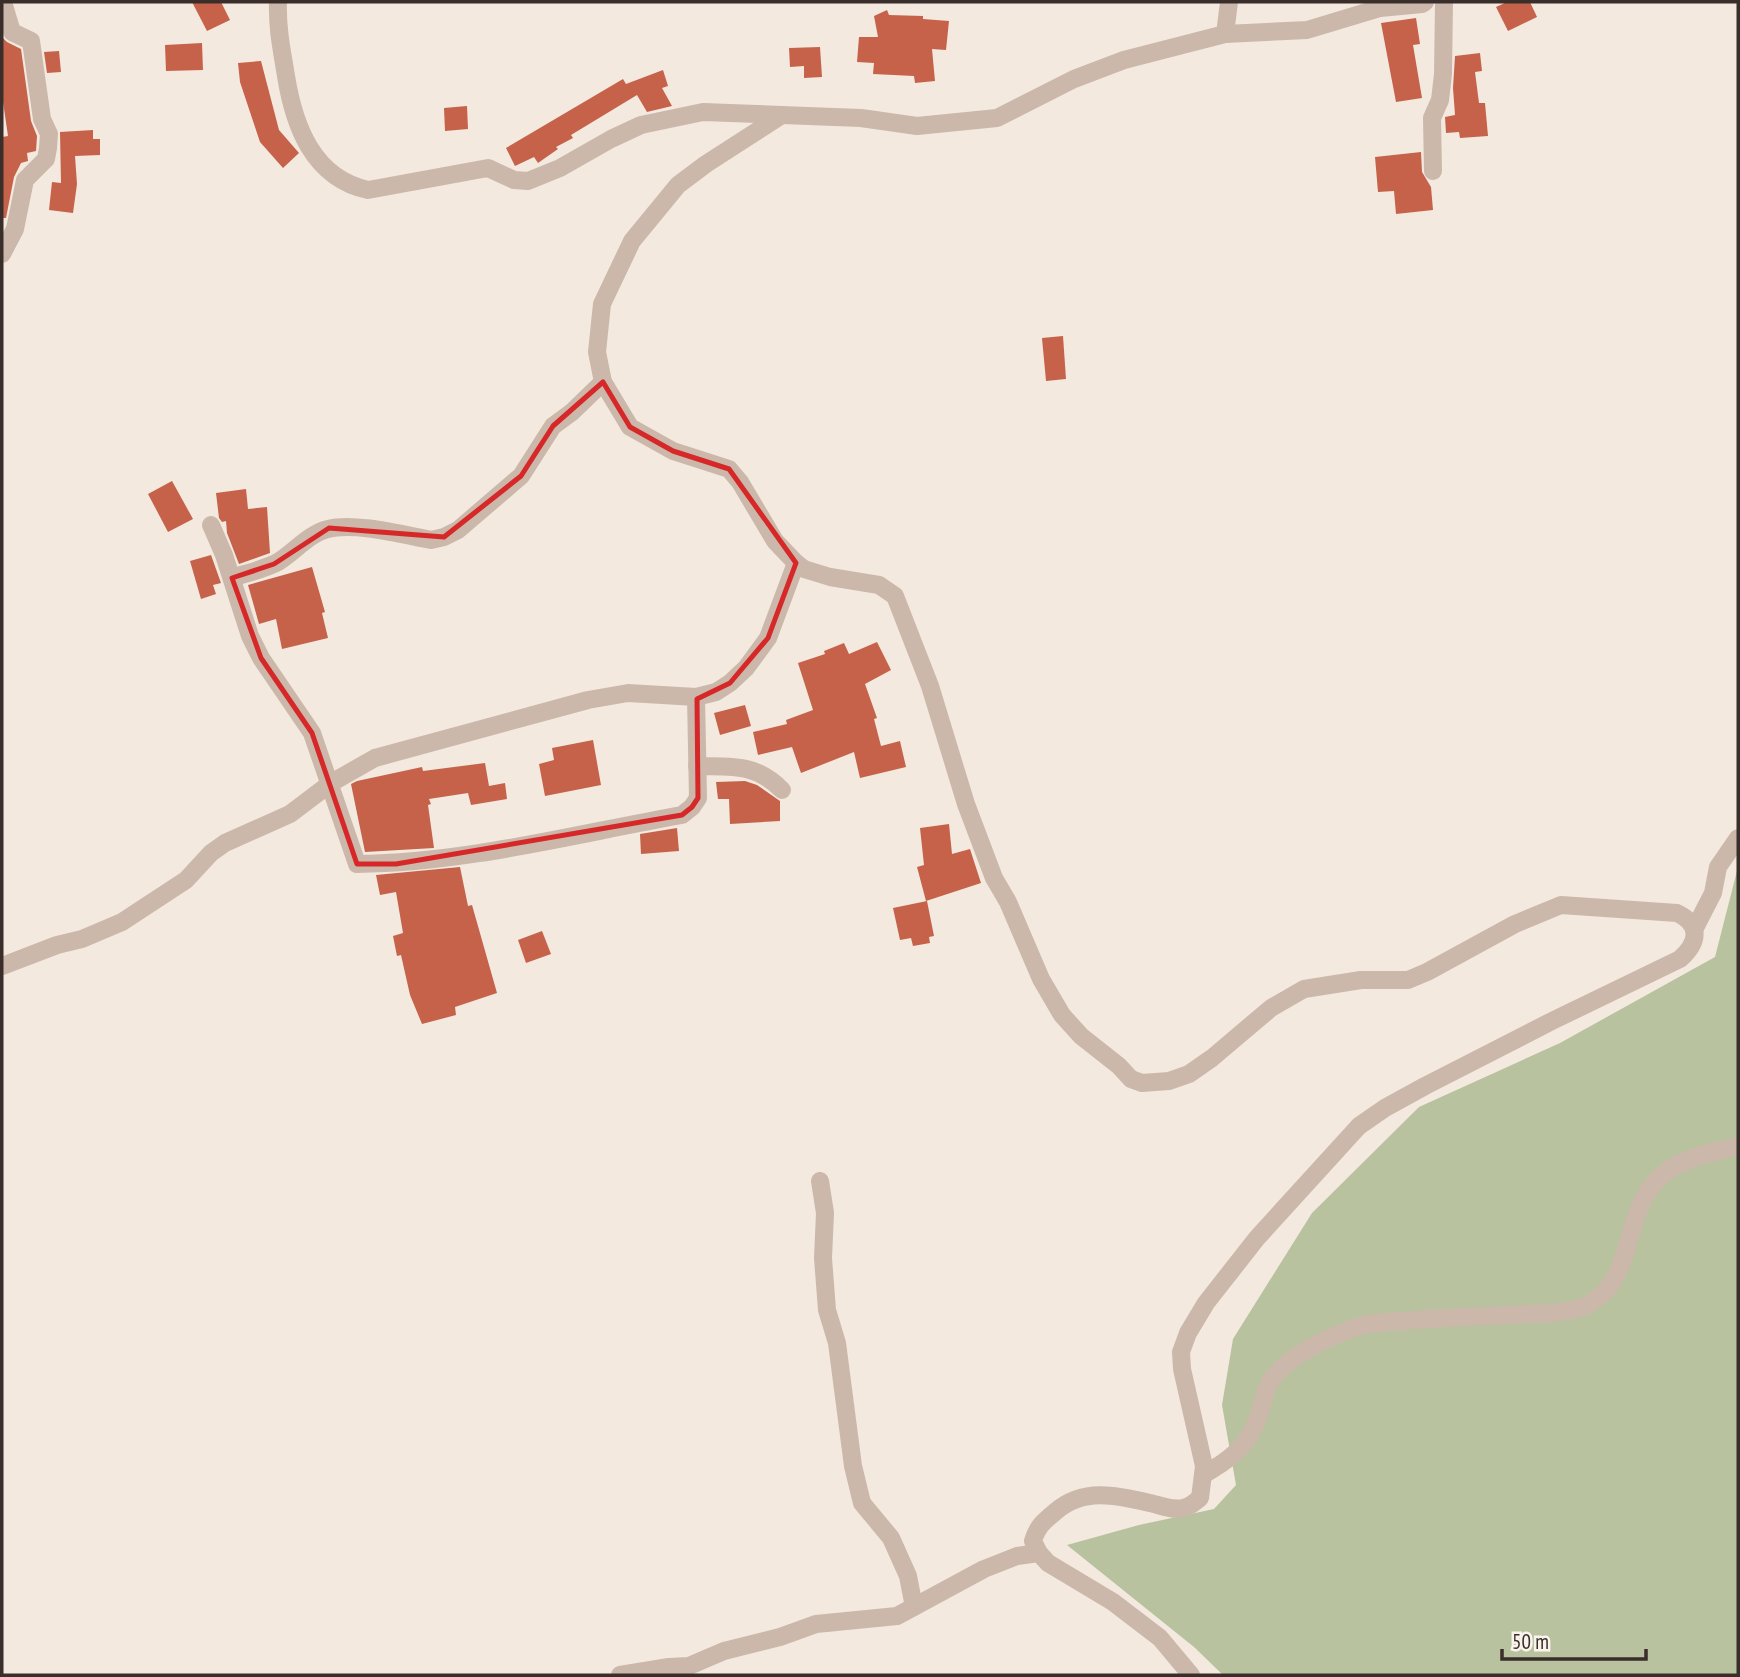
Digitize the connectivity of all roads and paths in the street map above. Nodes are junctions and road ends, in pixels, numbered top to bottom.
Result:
1 (3, 2) edge
2 (278, 2) edge
3 (1229, 2) edge
4 (1425, 2) edge
5 (1444, 2) edge
6 (1224, 34) junction
7 (782, 116) junction
8 (1433, 171) dead end
9 (2, 254) edge
10 (603, 382) junction
11 (211, 525) dead end
12 (796, 563) junction
13 (232, 578) junction
14 (696, 697) junction
15 (697, 766) junction
16 (331, 783) junction
17 (782, 790) dead end
18 (1738, 838) edge
19 (1694, 930) junction
20 (2, 966) edge
21 (1738, 1146) edge
22 (820, 1181) dead end
23 (1203, 1475) junction
24 (1039, 1553) junction
25 (914, 1607) junction
26 (620, 1675) edge
27 (1191, 1675) edge

1 - 9 street
2 - 7 street
3 - 6 street
4 - 6 street
5 - 8 street
6 - 7 street
7 - 10 street
10 - 12 street
10 - 13 street
11 - 13 street
12 - 14 street
12 - 19 street
13 - 16 street
14 - 15 street
14 - 16 street
15 - 16 street
15 - 17 street
16 - 20 street
18 - 19 street
19 - 23 street
21 - 23 street
22 - 25 street
23 - 24 street
24 - 25 street
24 - 27 street
25 - 26 street

